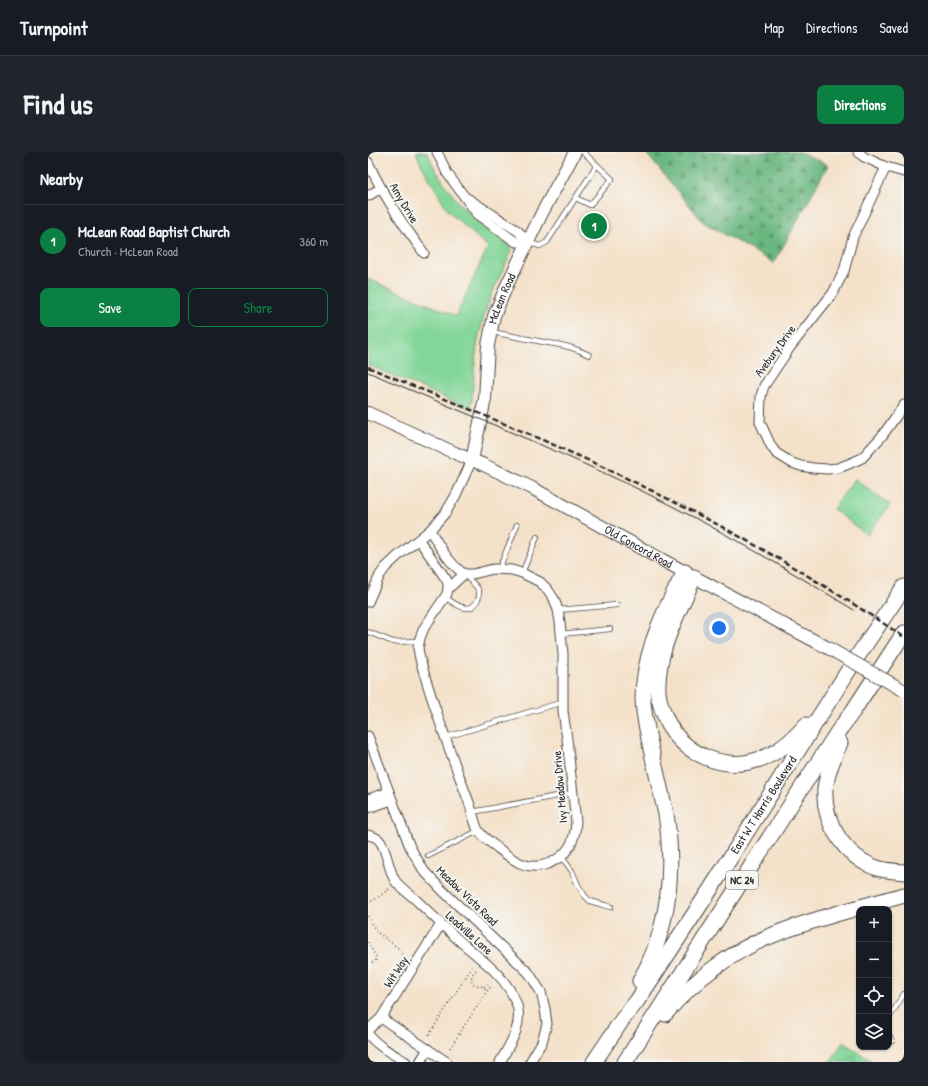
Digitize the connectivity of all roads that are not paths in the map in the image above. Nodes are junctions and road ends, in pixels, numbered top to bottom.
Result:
1 (437, 152) edge
2 (575, 152) edge
3 (583, 152) edge
4 (858, 152) edge
5 (368, 162) edge
6 (597, 165) junction
7 (886, 167) junction
8 (904, 172) edge
9 (381, 188) junction
10 (368, 196) edge
11 (576, 198) junction
12 (528, 242) junction
13 (424, 253) dead end
14 (490, 332) junction
15 (589, 355) dead end
16 (904, 405) edge
17 (368, 413) edge
18 (472, 460) junction
19 (517, 526) dead end
20 (430, 530) junction
21 (537, 537) dead end
22 (419, 540) junction
23 (499, 569) junction
24 (522, 572) junction
25 (464, 574) junction
26 (689, 575) junction
27 (904, 587) edge
28 (447, 593) junction
29 (368, 602) edge
30 (617, 605) dead end
31 (558, 610) junction
32 (610, 629) dead end
33 (368, 632) edge
34 (904, 633) edge
35 (561, 634) junction
36 (419, 641) junction
37 (839, 687) junction
38 (904, 690) edge
39 (563, 702) junction
40 (853, 711) junction
41 (368, 736) edge
42 (446, 738) junction
43 (573, 793) junction
44 (391, 796) junction
45 (368, 805) edge
46 (472, 812) junction
47 (478, 831) junction
48 (368, 834) edge
49 (428, 856) dead end
50 (561, 856) junction
51 (904, 872) edge
52 (904, 895) edge
53 (611, 907) dead end
54 (441, 924) junction
55 (904, 994) edge
56 (892, 1014) edge
57 (381, 1018) junction
58 (622, 1020) junction
59 (368, 1030) edge
60 (368, 1034) edge
61 (428, 1050) junction
62 (629, 1056) edge
63 (406, 1062) edge
64 (420, 1062) edge
65 (447, 1062) edge
66 (500, 1062) edge
67 (530, 1062) edge
68 (594, 1062) edge

1 - 12 street
2 - 12 street, McLean Road
3 - 6 lane
4 - 7 street
5 - 9 street, Amy Drive
6 - 11 lane
6 - 11 lane
7 - 8 street
7 - 16 street, Avebury Drive
9 - 10 street
9 - 13 street, Amy Drive
11 - 12 lane
12 - 14 street, McLean Road
14 - 15 lane
14 - 18 street, McLean Road
17 - 18 street, Old Concord Road
18 - 20 street
18 - 26 street, Old Concord Road
19 - 23 lane
20 - 22 street
20 - 25 street
21 - 24 lane
22 - 28 street
22 - 29 street
23 - 24 street, Ivy Meadow Drive
23 - 25 street, Ivy Meadow Drive
24 - 31 street, Ivy Meadow Drive
25 - 28 street
25 - 28 lane
26 - 37 main road
26 - 38 street, Old Concord Road, bridge
26 - 58 main road
27 - 37 main road, East W T Harris Boulevard / NC 24
28 - 36 street
30 - 31 lane
31 - 35 street, Ivy Meadow Drive
32 - 35 lane
33 - 36 lane
34 - 40 main road, East W T Harris Boulevard / NC 24
35 - 39 street, Ivy Meadow Drive
36 - 42 street
37 - 58 main road, East W T Harris Boulevard / NC 24
39 - 42 lane
39 - 43 street, Ivy Meadow Drive
40 - 51 main road
40 - 62 main road, East W T Harris Boulevard / NC 24
41 - 44 street, Meadow Vista Road
42 - 46 street
43 - 46 lane
43 - 50 street, Ivy Meadow Drive
44 - 45 street
44 - 67 street, Meadow Vista Road
46 - 47 street
47 - 49 lane
47 - 50 street, Ivy Meadow Drive
48 - 54 street, Leadville Lane
50 - 53 lane
52 - 62 main road
54 - 57 street, Wit Way
54 - 66 street, Leadville Lane
55 - 56 lane
57 - 59 street, Wit Way
57 - 61 street
58 - 68 main road, East W T Harris Boulevard / NC 24
60 - 63 street
61 - 64 street
61 - 65 street

